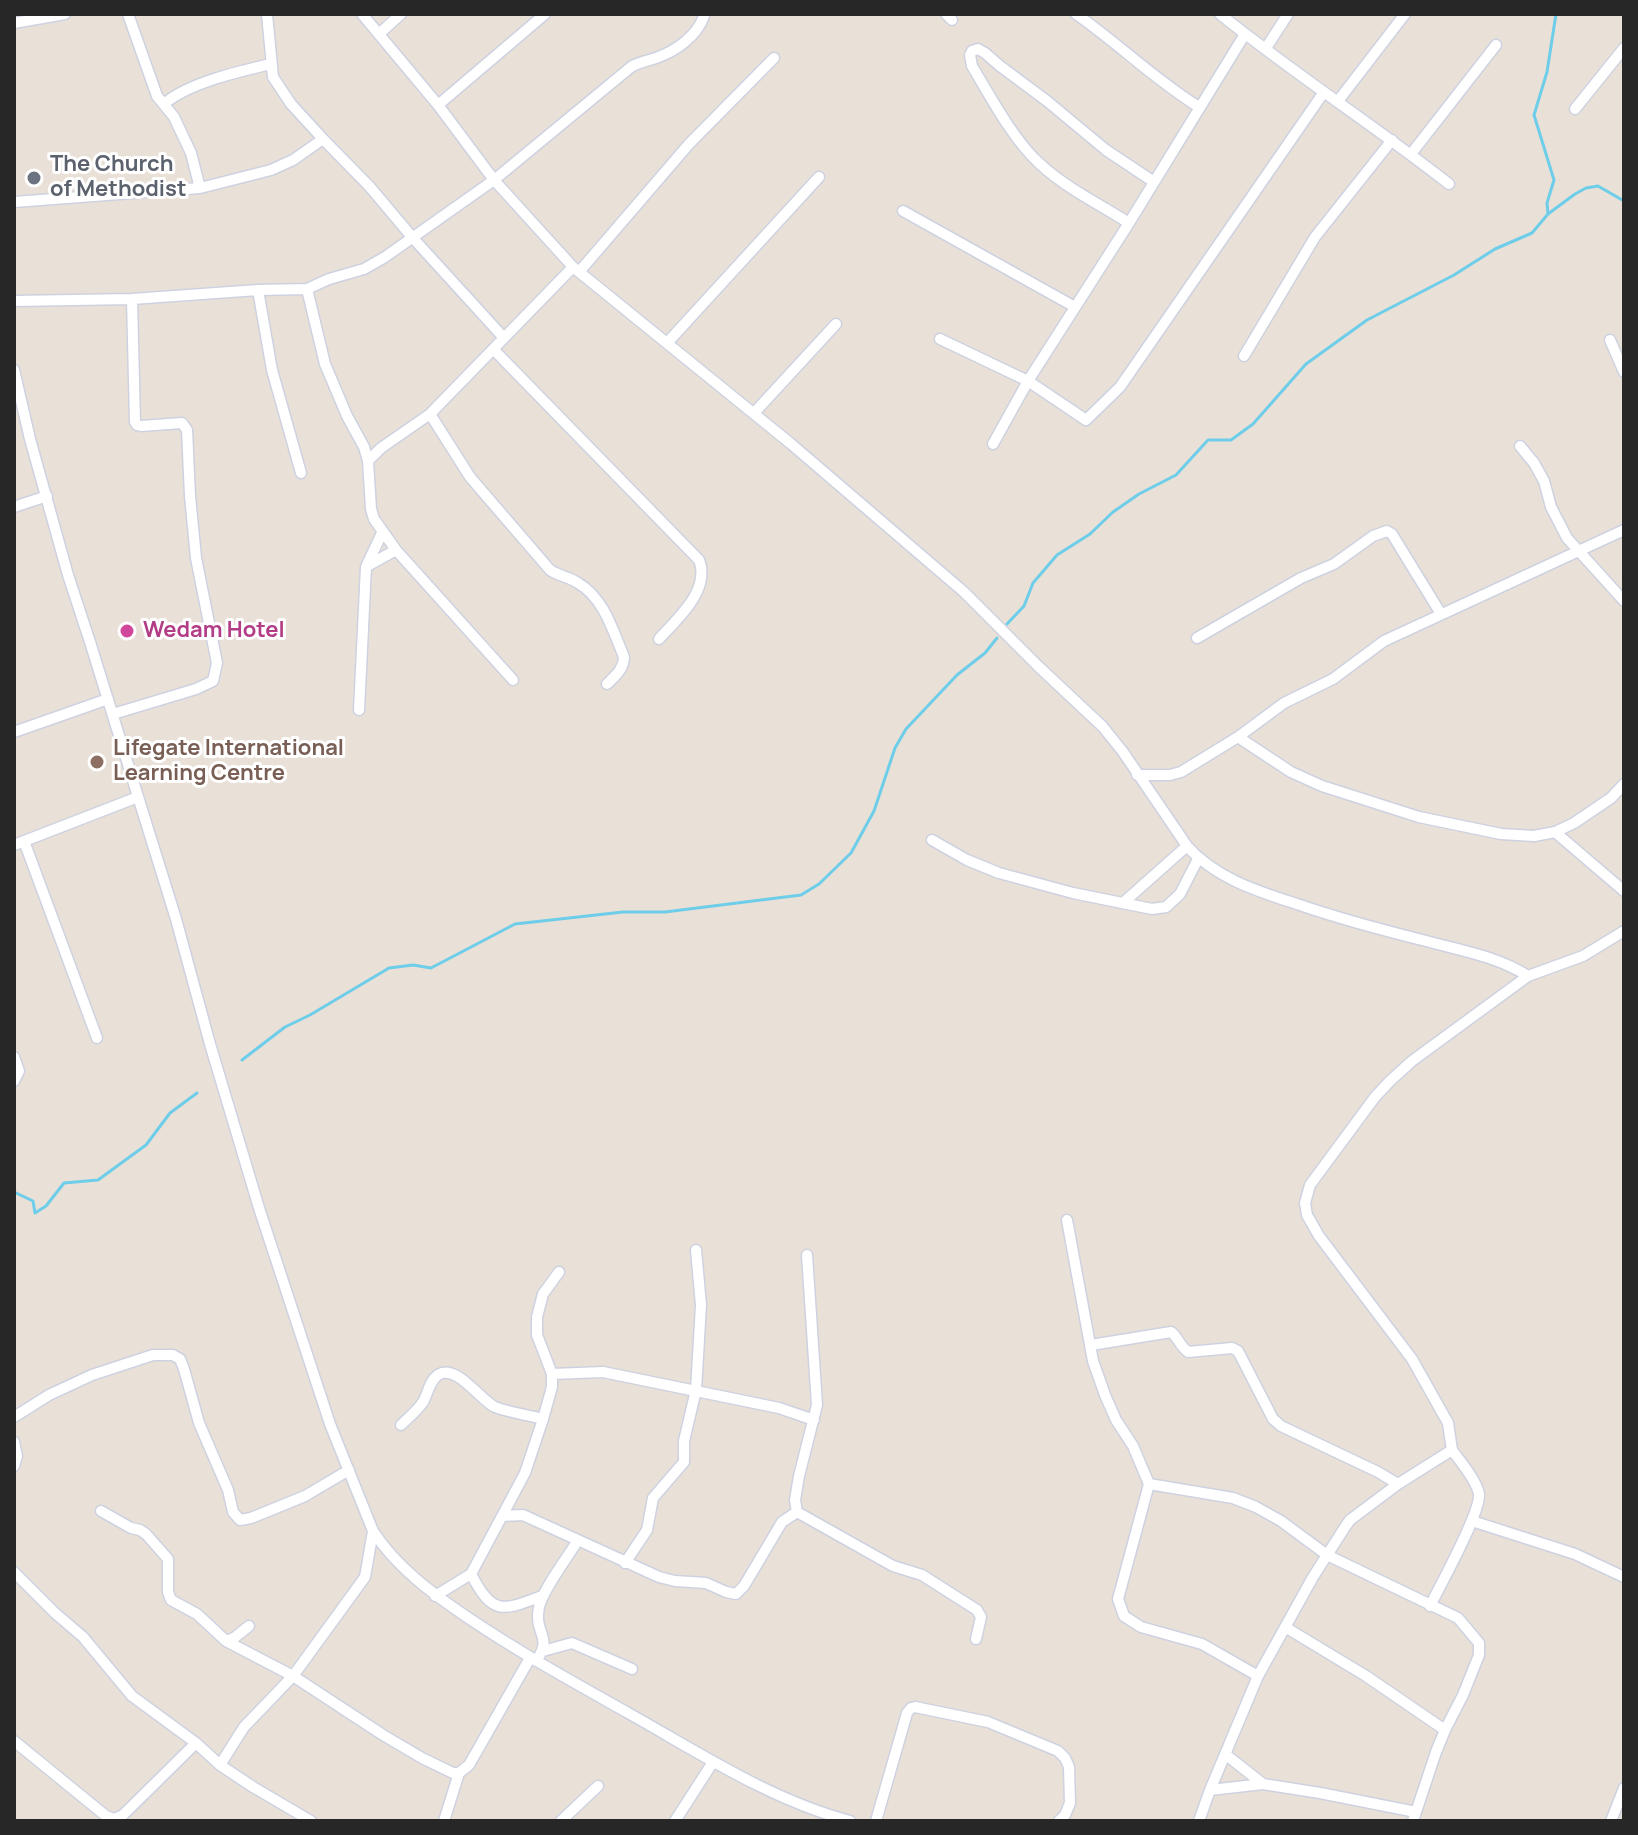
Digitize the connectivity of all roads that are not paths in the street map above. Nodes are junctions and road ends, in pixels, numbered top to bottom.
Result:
1 (65, 14) edge
2 (128, 14) edge
3 (267, 14) edge
4 (362, 14) edge
5 (401, 14) edge
6 (545, 14) edge
7 (703, 14) edge
8 (1076, 14) edge
9 (1220, 14) edge
10 (1288, 14) edge
11 (1405, 14) edge
12 (47, 16) edge
13 (14, 23) edge
14 (379, 34) junction
15 (1245, 34) junction
16 (1496, 45) dead end
17 (1266, 48) junction
18 (1624, 48) edge
19 (774, 58) dead end
20 (271, 64) junction
21 (1324, 92) junction
22 (1338, 101) junction
23 (164, 104) junction
24 (438, 105) junction
25 (1199, 107) junction
26 (1575, 109) dead end
27 (323, 139) junction
28 (1392, 140) junction
29 (1411, 154) junction
30 (819, 177) dead end
31 (494, 180) junction
32 (1154, 182) junction
33 (1449, 184) dead end
34 (200, 188) junction
35 (14, 202) edge
36 (903, 211) dead end
37 (1129, 223) junction
38 (412, 237) junction
39 (576, 270) junction
40 (307, 289) junction
41 (258, 290) junction
42 (132, 299) junction
43 (14, 301) edge
44 (1075, 307) junction
45 (836, 324) dead end
46 (504, 338) junction
47 (940, 339) dead end
48 (1610, 340) dead end
49 (667, 343) junction
50 (493, 349) junction
51 (1244, 356) dead end
52 (14, 370) edge
53 (1624, 372) edge
54 (1028, 381) junction
55 (754, 413) junction
56 (430, 414) junction
57 (993, 444) dead end
58 (1520, 446) dead end
59 (364, 447) junction
60 (381, 448) junction
61 (368, 461) junction
62 (301, 473) dead end
63 (47, 496) junction
64 (14, 507) edge
65 (1624, 530) edge
66 (382, 533) junction
67 (396, 550) junction
68 (1577, 551) junction
69 (366, 567) junction
70 (1624, 601) edge
71 (1441, 614) junction
72 (1197, 638) dead end
73 (659, 639) dead end
74 (513, 680) dead end
75 (607, 684) dead end
76 (108, 699) junction
77 (359, 710) dead end
78 (113, 714) junction
79 (14, 732) edge
80 (1238, 737) junction
81 (1137, 775) junction
82 (1624, 784) edge
83 (138, 797) junction
84 (1555, 832) junction
85 (932, 840) dead end
86 (19, 843) edge
87 (1187, 846) junction
88 (1198, 859) junction
89 (1624, 891) edge
90 (1124, 902) junction
91 (1624, 931) edge
92 (1528, 976) junction
93 (97, 1038) dead end
94 (14, 1057) edge
95 (14, 1081) edge
96 (1067, 1220) dead end
97 (696, 1250) dead end
98 (807, 1255) dead end
99 (559, 1272) dead end
100 (1091, 1345) junction
101 (552, 1374) junction
102 (696, 1390) junction
103 (14, 1417) edge
104 (543, 1419) junction
105 (814, 1420) junction
106 (401, 1425) dead end
107 (14, 1442) edge
108 (1452, 1450) junction
109 (14, 1466) edge
110 (349, 1470) junction
111 (1149, 1484) junction
112 (1398, 1484) junction
113 (101, 1511) dead end
114 (797, 1512) junction
115 (502, 1516) junction
116 (1472, 1521) junction
117 (373, 1531) junction
118 (578, 1540) junction
119 (1327, 1555) junction
120 (625, 1563) junction
121 (14, 1572) edge
122 (471, 1574) junction
123 (1624, 1577) edge
124 (435, 1596) junction
125 (542, 1596) junction
126 (1430, 1606) junction
127 (249, 1626) dead end
128 (1285, 1627) junction
129 (976, 1639) dead end
130 (226, 1641) junction
131 (543, 1651) junction
132 (533, 1660) junction
133 (632, 1669) dead end
134 (293, 1676) junction
135 (1258, 1676) junction
136 (1445, 1730) junction
137 (14, 1741) edge
138 (196, 1743) junction
139 (1225, 1754) junction
140 (713, 1762) junction
141 (220, 1765) junction
142 (459, 1773) junction
143 (1263, 1784) junction
144 (598, 1786) dead end
145 (1210, 1790) junction
146 (1623, 1792) edge
147 (1415, 1816) edge
148 (311, 1821) edge
149 (444, 1821) edge
150 (561, 1821) edge
151 (675, 1821) edge
152 (850, 1821) edge
153 (876, 1821) edge
154 (1059, 1821) edge
155 (1199, 1821) edge
156 (1611, 1821) edge

1 - 12 street
2 - 23 street
3 - 20 street
4 - 14 street
5 - 14 street
6 - 24 street
7 - 31 street
8 - 25 street
9 - 15 street
10 - 17 street
11 - 22 street
12 - 13 street
14 - 24 street
15 - 17 street
15 - 25 street
16 - 29 street
17 - 21 street
18 - 26 street
19 - 39 street
20 - 23 street
20 - 27 street
21 - 22 street
21 - 54 street
22 - 28 street
23 - 34 street
24 - 31 street
25 - 32 street
27 - 34 street
27 - 38 street
28 - 29 street
28 - 51 street
29 - 33 street
30 - 49 street
31 - 38 street
31 - 39 street
32 - 37 street
32 - 37 street
34 - 35 street
36 - 44 street
37 - 44 street
38 - 40 street
38 - 46 street
39 - 46 street
39 - 49 street
40 - 41 street
40 - 59 street
41 - 42 street
41 - 62 street
42 - 43 street
42 - 78 street
44 - 54 street
45 - 55 street
46 - 50 street
47 - 54 street
48 - 53 street
49 - 55 street
50 - 56 street
50 - 73 street
52 - 63 street
54 - 57 street
55 - 81 street
56 - 60 street
56 - 75 street
58 - 68 street
59 - 60 street
59 - 61 street
60 - 61 street
61 - 66 street
63 - 64 street
63 - 76 street
65 - 68 street
66 - 67 street
66 - 69 street
67 - 69 street
67 - 74 street
68 - 70 street
68 - 71 street
69 - 77 street
71 - 72 street
71 - 80 street
76 - 78 street
76 - 79 street
78 - 83 street
80 - 81 street
80 - 84 street
81 - 87 street
82 - 84 street
83 - 86 street
83 - 110 street
84 - 89 street
85 - 90 street
86 - 93 street
87 - 88 street
87 - 90 street
88 - 90 street
88 - 92 street
91 - 92 street
92 - 108 street
94 - 95 street
96 - 100 street
97 - 102 street
98 - 105 street
99 - 101 street
100 - 111 street
100 - 112 street
101 - 102 street
101 - 104 street
102 - 105 street
102 - 120 street
103 - 110 street
104 - 106 street
104 - 115 street
105 - 114 street
107 - 109 street
108 - 112 street
108 - 116 street
110 - 117 street
111 - 119 street
111 - 135 street
112 - 119 street
113 - 130 street
114 - 120 street
114 - 129 street
115 - 118 street
115 - 122 street
116 - 123 street
116 - 126 street
117 - 124 street
117 - 134 street
118 - 120 street
118 - 125 street
119 - 126 street
119 - 128 street
121 - 138 street
122 - 124 street
122 - 125 street
124 - 132 street
125 - 131 street
126 - 136 street
127 - 130 street
128 - 135 street
128 - 136 street
130 - 134 street
131 - 132 street
131 - 133 street
132 - 140 street
132 - 142 street
134 - 141 street
134 - 142 street
135 - 139 street
136 - 147 street
137 - 138 street
138 - 141 street
139 - 143 street
139 - 145 street
140 - 151 street
140 - 152 street
141 - 148 street
142 - 149 street
143 - 145 street
143 - 147 street
144 - 150 street
145 - 155 street
146 - 156 street
153 - 154 street

